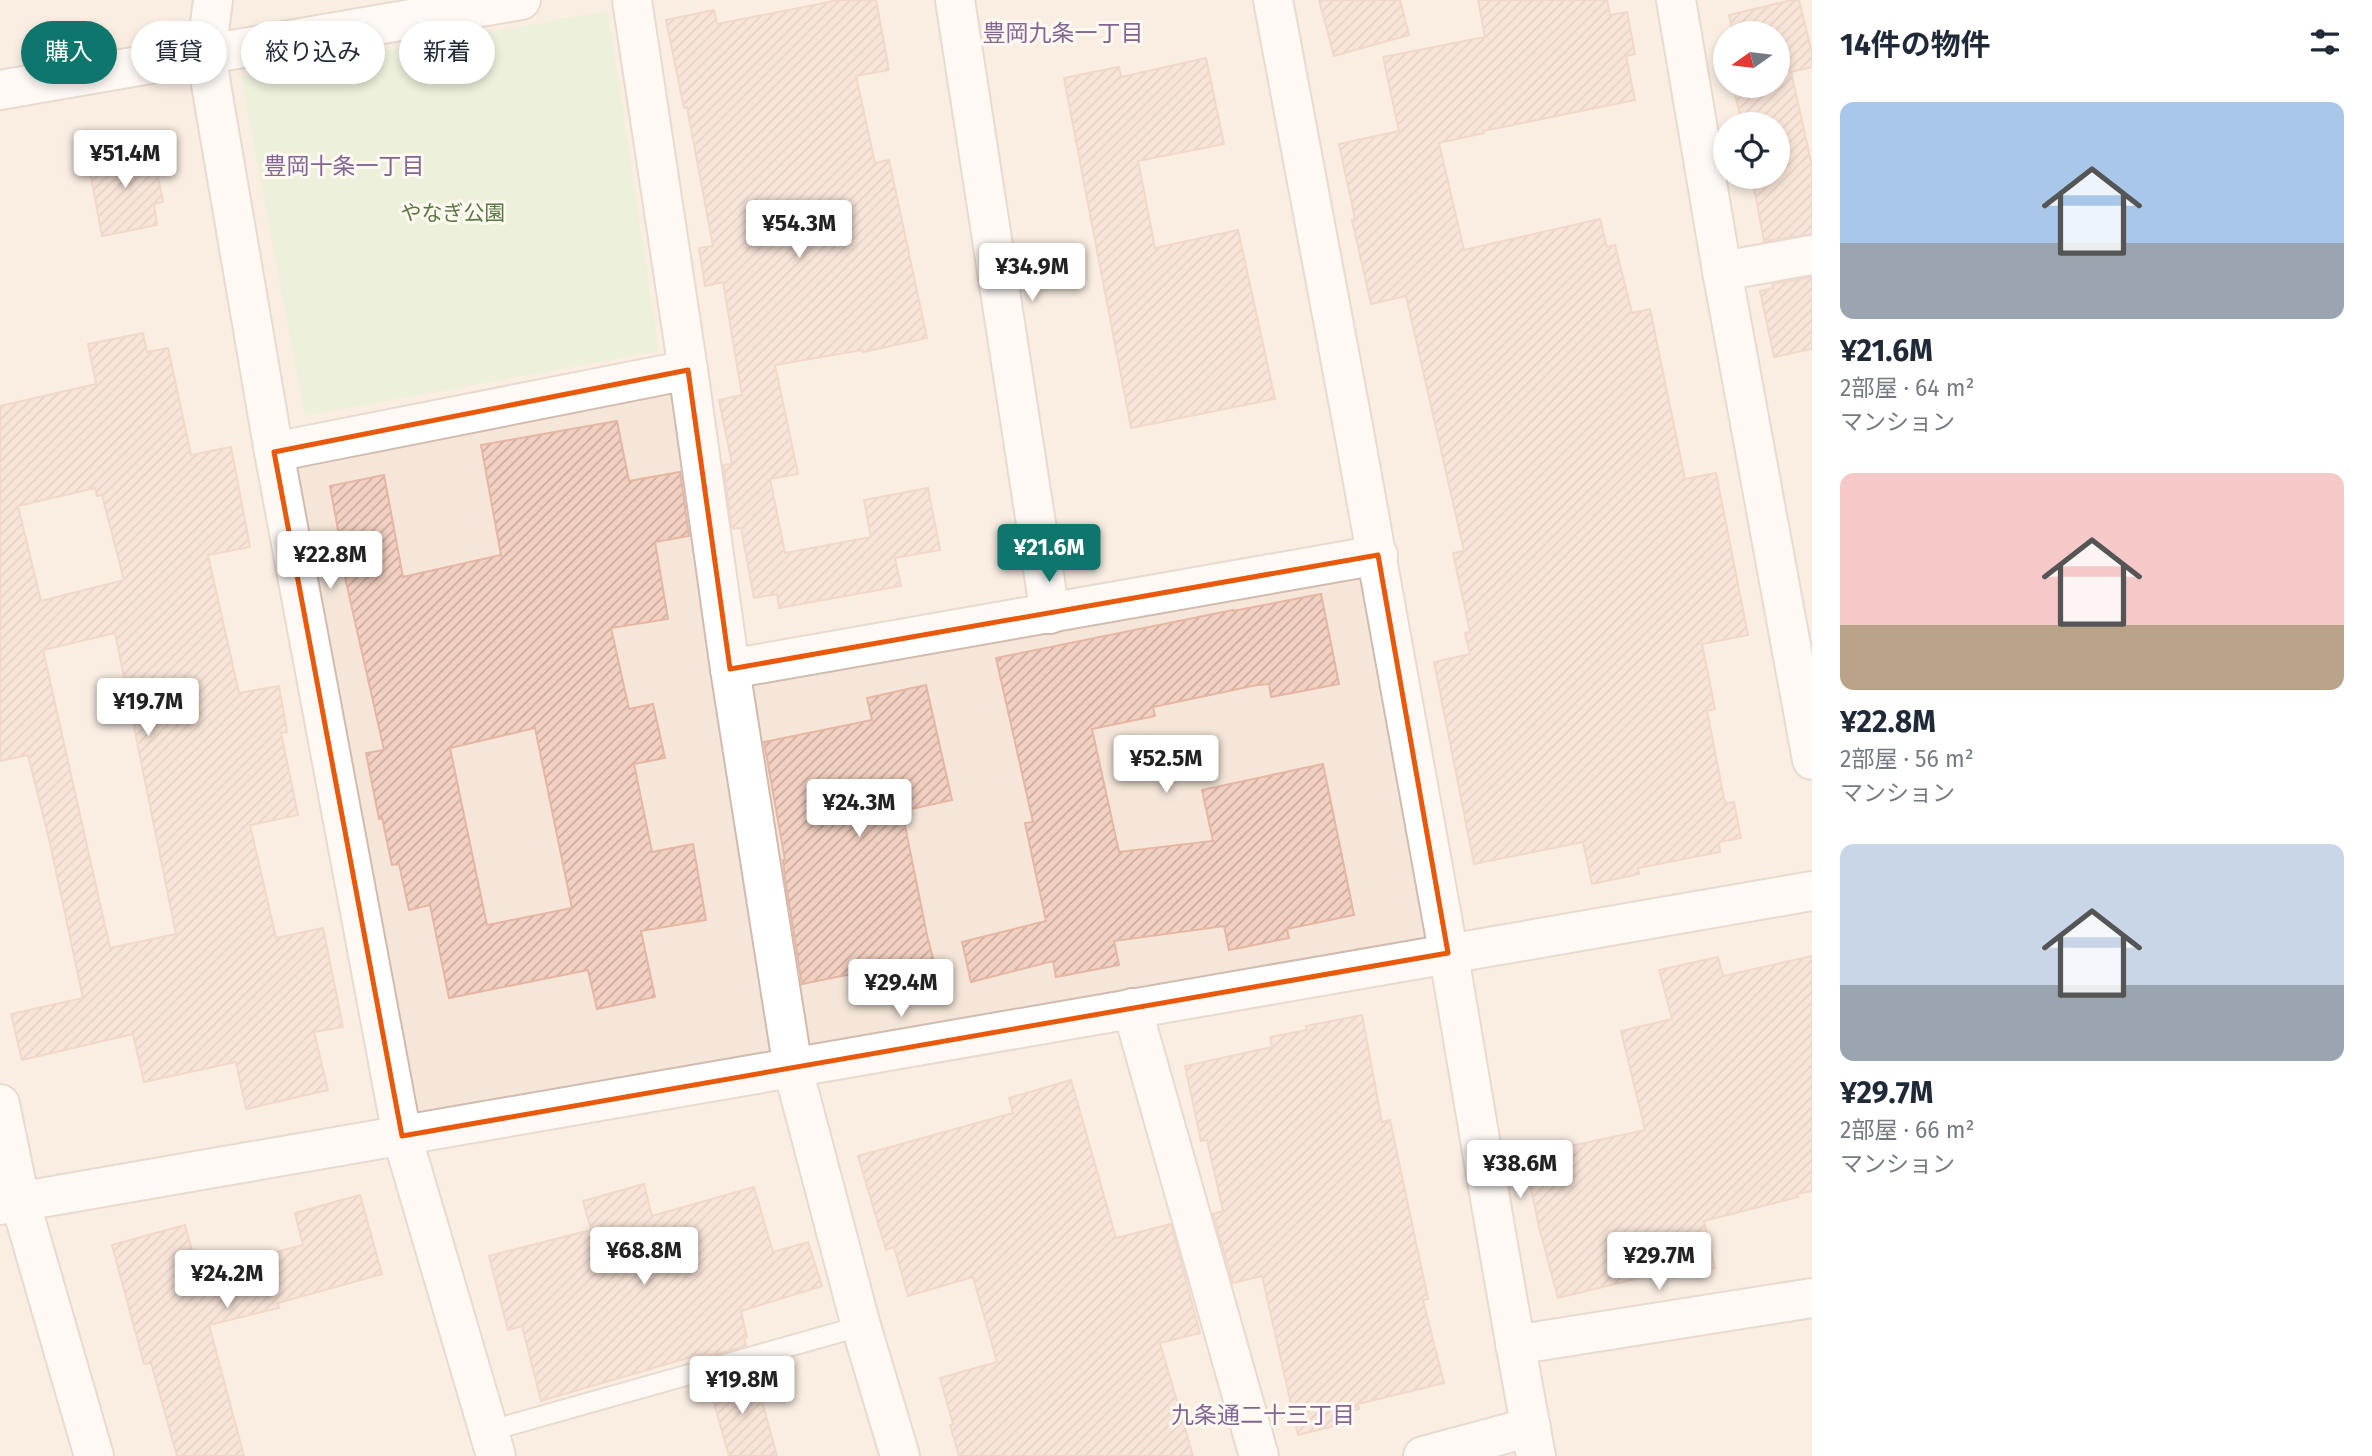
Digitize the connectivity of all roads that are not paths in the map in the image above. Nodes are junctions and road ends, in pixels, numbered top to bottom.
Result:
1 (213, 0) edge
2 (521, 0) edge
3 (632, 0) edge
4 (955, 0) edge
5 (1273, 0) edge
6 (1676, 0) edge
7 (210, 21) edge
8 (227, 51) edge
9 (131, 68) edge
10 (211, 84) edge
11 (0, 90) edge
12 (1812, 255) edge
13 (1722, 271) junction
14 (688, 370) junction
15 (274, 452) junction
16 (1378, 555) junction
17 (1049, 614) junction
18 (730, 669) junction
19 (1812, 760) edge
20 (1812, 891) edge
21 (1448, 953) junction
22 (1132, 1008) junction
23 (793, 1069) junction
24 (0, 1104) edge
25 (402, 1136) junction
26 (10, 1203) edge
27 (1812, 1298) edge
28 (861, 1326) junction
29 (1515, 1345) junction
30 (1534, 1442) edge
31 (493, 1443) edge
32 (94, 1456) edge
33 (900, 1456) edge
34 (1259, 1456) edge
35 (1423, 1456) edge

1 - 7 street
2 - 8 street
3 - 14 street
4 - 17 street
5 - 16 street
6 - 13 street
9 - 11 street
10 - 15 street
12 - 13 street
13 - 19 street
14 - 15 street
14 - 18 street
15 - 25 street
16 - 17 street
16 - 21 street
17 - 18 street
18 - 23 street
20 - 21 street
21 - 22 street
21 - 29 street
22 - 23 street
22 - 34 street
23 - 25 street
23 - 28 street
24 - 26 street
25 - 26 street
25 - 31 street
26 - 32 street
27 - 29 street
28 - 31 lane
28 - 33 street
29 - 30 street
30 - 35 street

